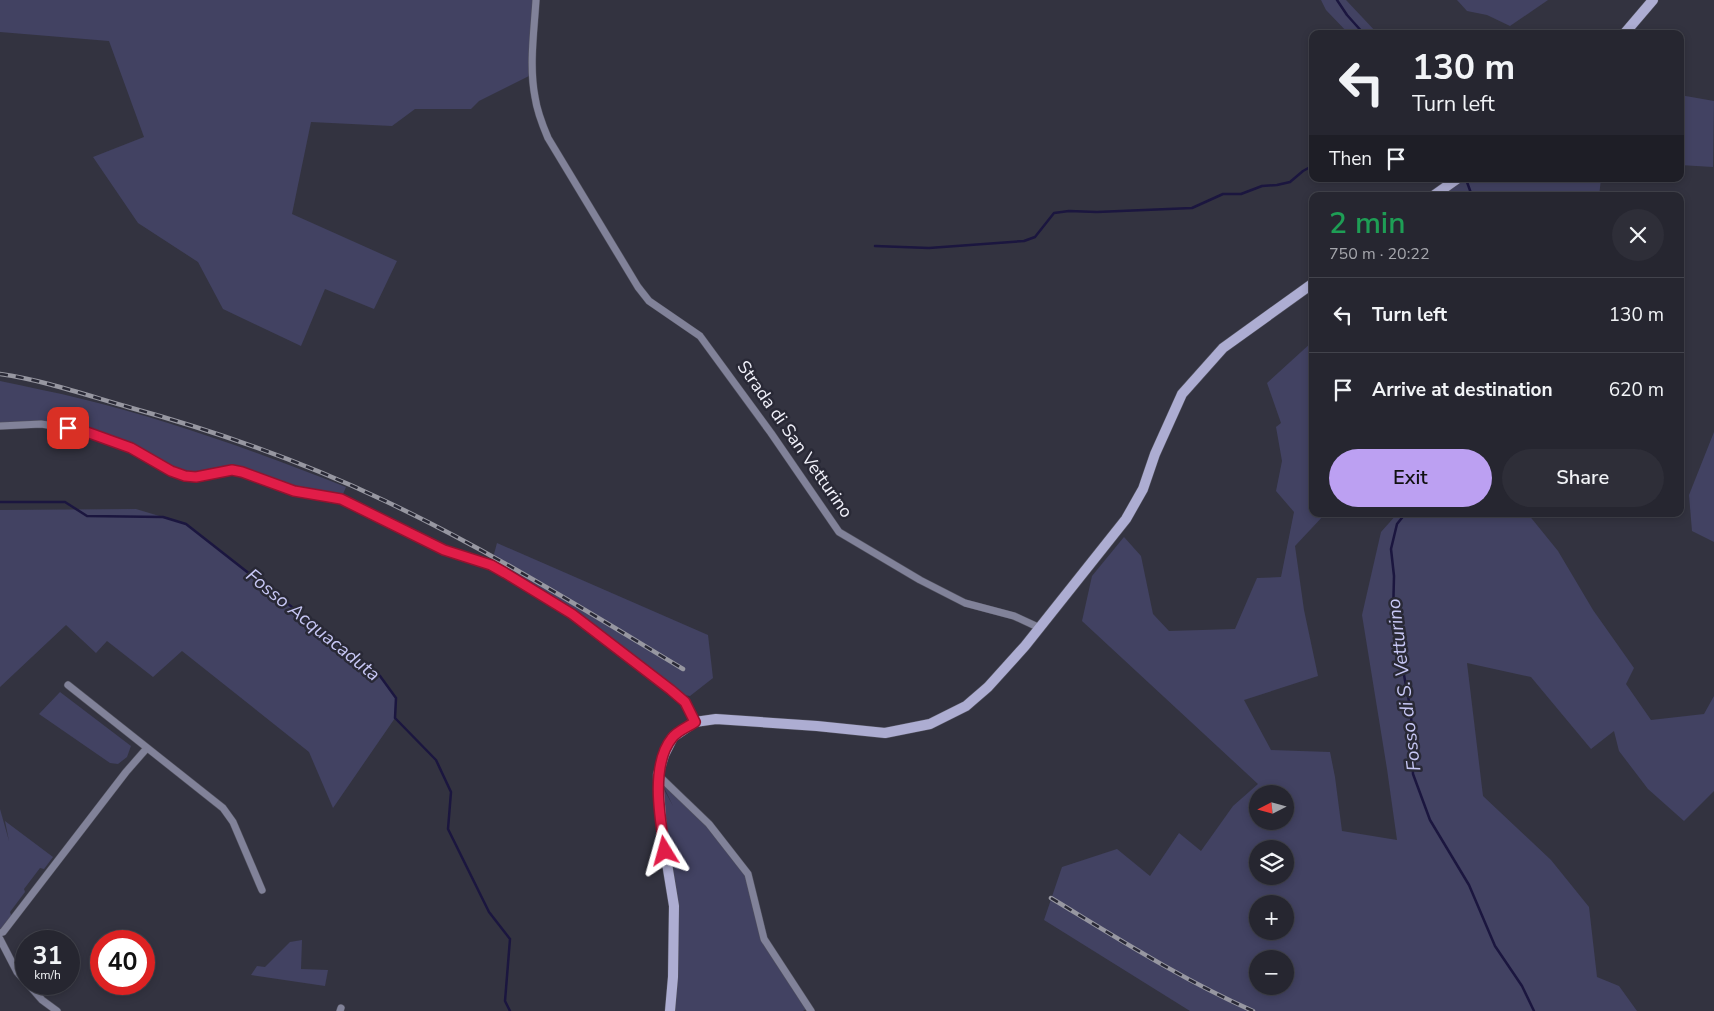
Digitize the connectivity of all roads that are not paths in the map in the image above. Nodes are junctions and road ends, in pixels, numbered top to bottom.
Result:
1 (536, 0) edge
2 (1653, 0) edge
3 (1627, 30) edge
4 (1453, 182) edge
5 (1439, 192) edge
6 (1309, 286) edge
7 (0, 426) edge
8 (1040, 628) junction
9 (68, 685) dead end
10 (695, 722) junction
11 (147, 748) junction
12 (658, 775) junction
13 (262, 890) dead end
14 (0, 933) edge
15 (0, 939) edge
16 (15, 968) edge
17 (38, 995) edge
18 (808, 1010) edge
19 (57, 1011) edge
20 (670, 1011) edge

1 - 8 street, Strada di San Vetturino
2 - 3 street
4 - 5 street
6 - 8 street
7 - 10 street
8 - 10 street
9 - 11 street
10 - 12 street
11 - 13 street
11 - 14 street
12 - 18 street
12 - 20 street
15 - 16 street
17 - 19 street

